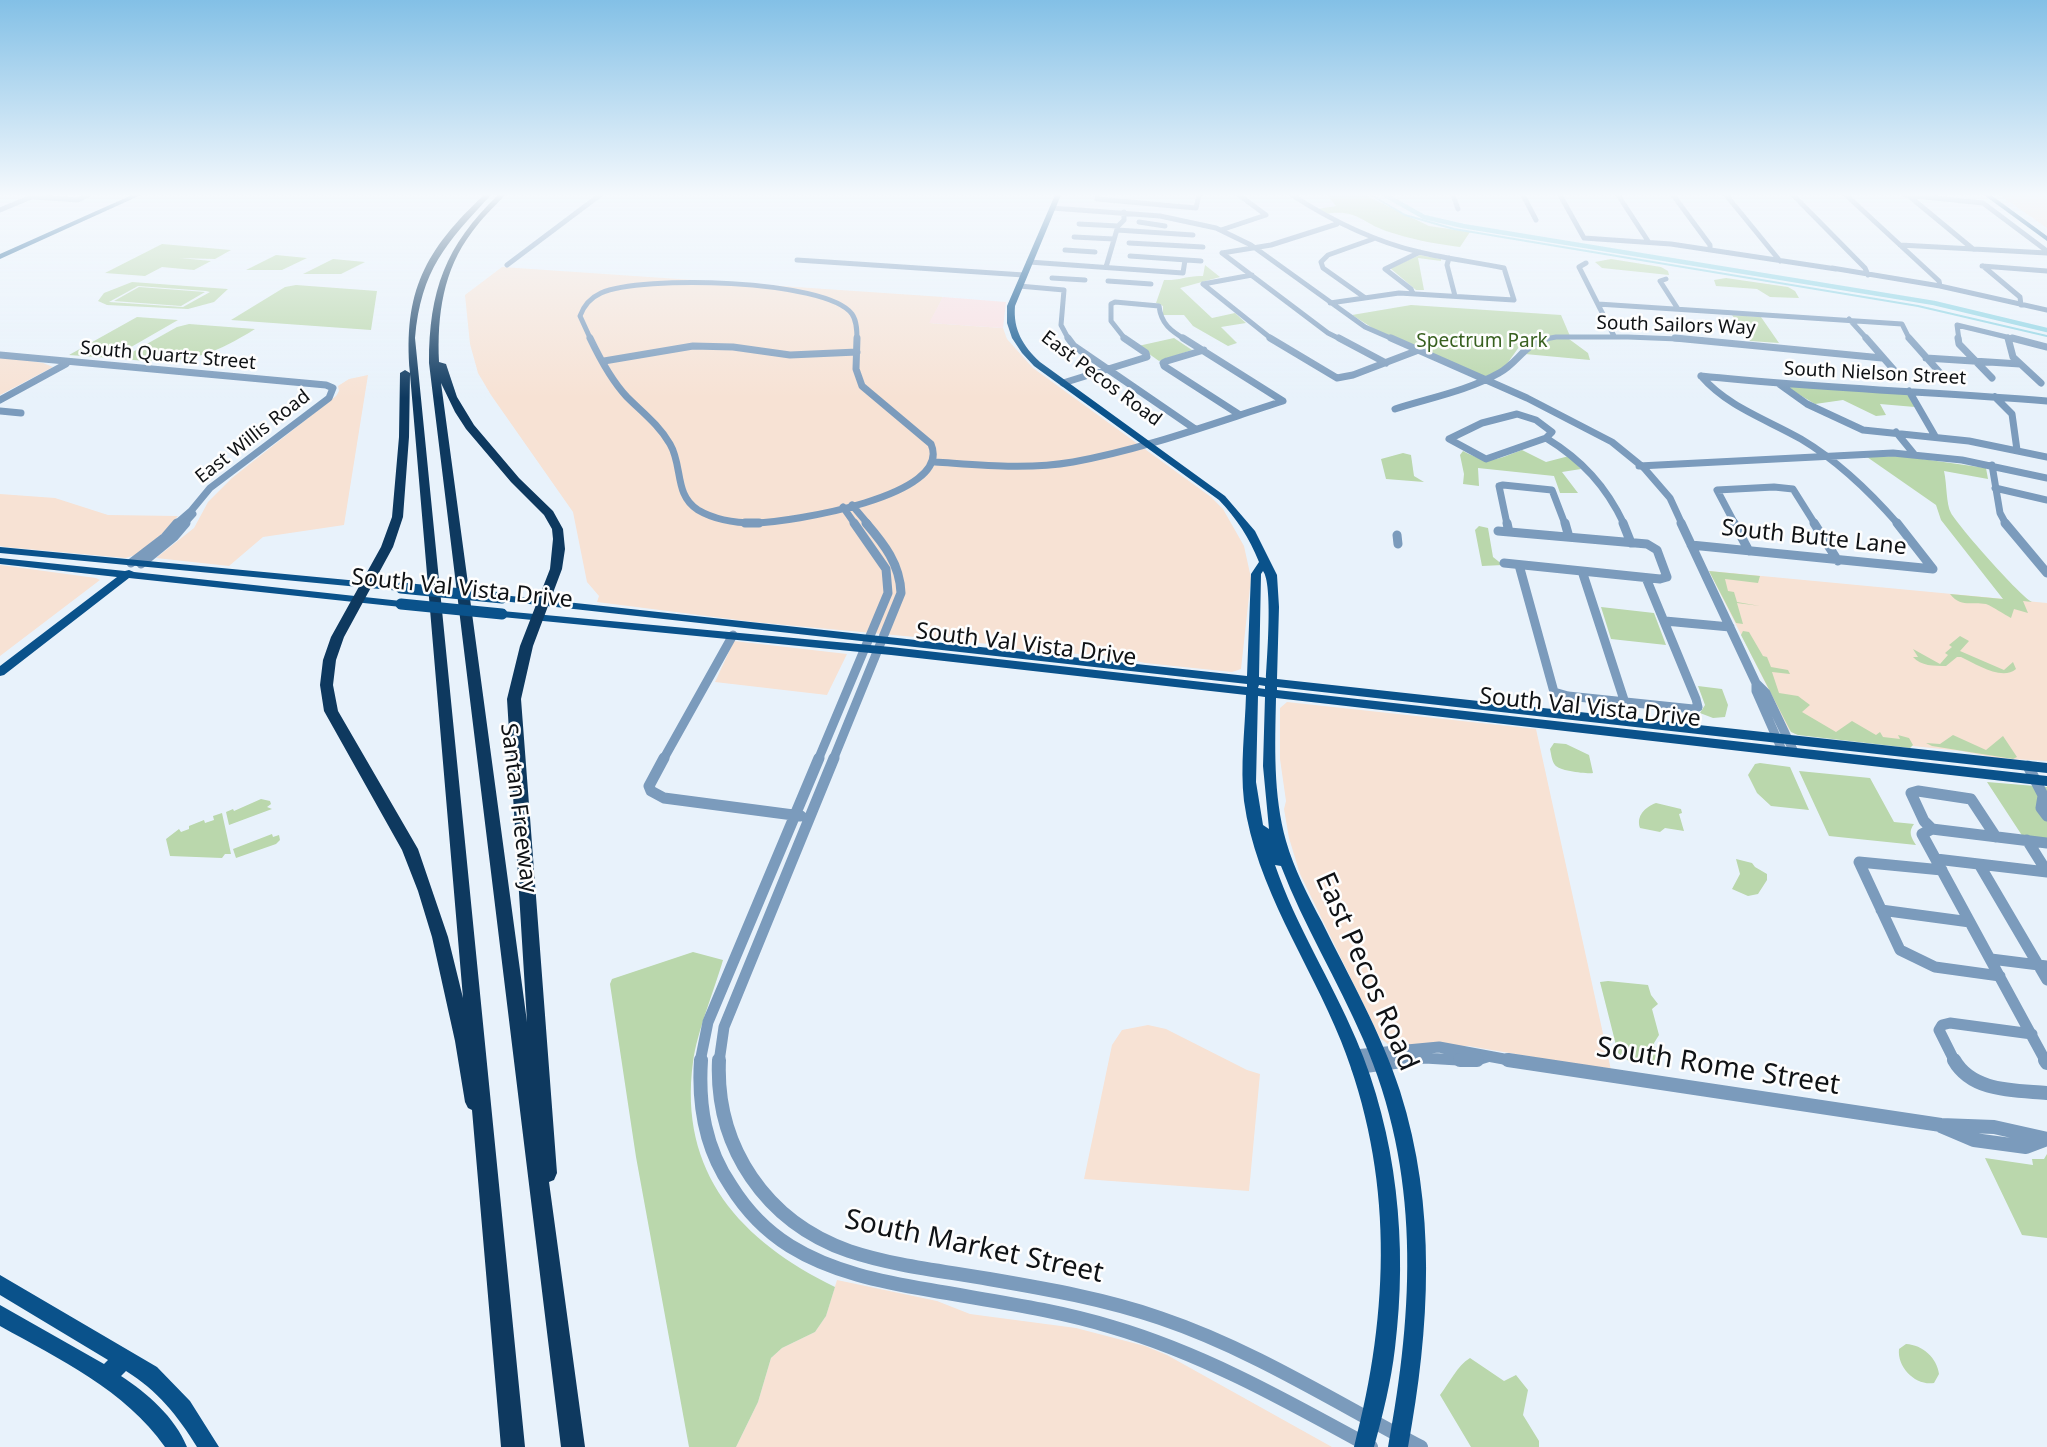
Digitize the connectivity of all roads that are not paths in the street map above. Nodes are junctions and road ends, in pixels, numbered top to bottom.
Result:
1 (1029, 262) edge
2 (432, 263) edge
3 (449, 263) edge
4 (510, 263) edge
5 (835, 263) edge
6 (1034, 263) edge
7 (1082, 263) edge
8 (1107, 263) edge
9 (1131, 263) edge
10 (1142, 263) edge
11 (1185, 263) edge
12 (1235, 263) edge
13 (1274, 263) edge
14 (1321, 263) edge
15 (1398, 263) edge
16 (1448, 263) edge
17 (1474, 263) edge
18 (1586, 263) dead end
19 (1791, 263) edge
20 (1860, 263) edge
21 (1919, 263) edge
22 (507, 265) dead end
23 (1066, 265) junction
24 (1081, 266) junction
25 (1106, 267) junction
26 (1120, 268) junction
27 (1131, 269) junction
28 (1141, 270) junction
29 (2046, 270) edge
30 (1024, 275) junction
31 (1251, 275) junction
32 (1868, 275) junction
33 (1052, 278) dead end
34 (1064, 278) junction
35 (1077, 279) junction
36 (1666, 279) dead end
37 (1085, 280) dead end
38 (1108, 281) dead end
39 (1116, 282) junction
40 (1139, 283) junction
41 (1151, 284) dead end
42 (1019, 286) junction
43 (1940, 286) junction
44 (1413, 293) junction
45 (1455, 296) junction
46 (1364, 298) junction
47 (1330, 303) junction
48 (1598, 304) junction
49 (2021, 305) junction
50 (1678, 309) junction
51 (2047, 310) edge
52 (1849, 319) junction
53 (1614, 336) junction
54 (2008, 337) junction
55 (411, 338) junction
56 (433, 347) junction
57 (2047, 347) edge
58 (1204, 350) junction
59 (1416, 351) junction
60 (857, 352) junction
61 (0, 355) edge
62 (1882, 358) junction
63 (1926, 358) junction
64 (604, 361) junction
65 (1972, 361) junction
66 (66, 363) junction
67 (1386, 363) junction
68 (2020, 364) junction
69 (1107, 369) junction
70 (1894, 370) dead end
71 (1942, 375) dead end
72 (1992, 378) dead end
73 (1483, 381) junction
74 (1063, 383) junction
75 (2041, 383) dead end
76 (1779, 384) junction
77 (333, 388) joint
78 (1909, 391) junction
79 (1995, 397) junction
80 (0, 400) edge
81 (2047, 401) edge
82 (1395, 409) dead end
83 (0, 411) edge
84 (21, 413) dead end
85 (1559, 414) junction
86 (1240, 415) junction
87 (1537, 422) junction
88 (1195, 429) junction
89 (1896, 432) junction
90 (1935, 436) junction
91 (1546, 438) junction
92 (1148, 444) junction
93 (2017, 450) junction
94 (1914, 454) junction
95 (1823, 455) junction
96 (2047, 457) edge
97 (934, 464) junction
98 (1992, 465) junction
99 (1641, 468) junction
100 (2047, 478) edge
101 (1995, 488) junction
102 (2047, 500) edge
103 (847, 506) junction
104 (1498, 531) dead end
105 (1509, 532) junction
106 (1569, 537) junction
107 (1631, 543) junction
108 (1692, 545) junction
109 (0, 550) edge
110 (1749, 551) junction
111 (892, 556) junction
112 (880, 560) junction
113 (0, 561) edge
114 (1838, 561) junction
115 (1263, 563) junction
116 (1504, 563) dead end
117 (1520, 565) junction
118 (129, 569) junction
119 (1582, 571) junction
120 (2047, 573) edge
121 (1646, 578) junction
122 (366, 585) junction
123 (358, 600) junction
124 (543, 602) junction
125 (537, 617) junction
126 (1665, 621) junction
127 (1730, 627) junction
128 (733, 635) junction
129 (868, 643) junction
130 (881, 644) junction
131 (0, 663) edge
132 (1002, 663) joint
133 (1065, 665) junction
134 (0, 672) edge
135 (1252, 686) junction
136 (1271, 688) junction
137 (1626, 703) junction
138 (1495, 713) junction
139 (1641, 722) junction
140 (1591, 729) junction
141 (1785, 745) junction
142 (2044, 774) edge
143 (2045, 800) edge
144 (802, 816) junction
145 (2047, 816) edge
146 (1255, 822) junction
147 (1933, 829) junction
148 (1996, 837) junction
149 (2027, 840) junction
150 (2047, 843) edge
151 (1287, 862) junction
152 (1939, 864) junction
153 (1979, 864) junction
154 (2047, 872) edge
155 (1881, 910) junction
156 (1970, 922) junction
157 (1991, 959) junction
158 (2043, 965) edge
159 (2000, 976) junction
160 (2047, 980) edge
161 (2032, 1034) junction
162 (1379, 1059) junction
163 (1356, 1061) junction
164 (2047, 1063) edge
165 (2047, 1093) edge
166 (485, 1130) junction
167 (2047, 1139) edge
168 (548, 1241) junction
169 (0, 1284) edge
170 (0, 1315) edge
171 (124, 1358) junction
172 (105, 1378) junction
173 (1371, 1421) junction
174 (1399, 1442) edge
175 (1367, 1446) edge
176 (177, 1447) edge
177 (209, 1447) edge
178 (513, 1447) edge
179 (573, 1447) edge
180 (1421, 1447) edge

1 - 30 main road, East Pecos Road
2 - 55 highway
3 - 56 highway, Santan Freeway
4 - 22 street
5 - 30 street
6 - 23 street
7 - 24 street
8 - 25 street
9 - 27 street
10 - 28 street
11 - 28 street
12 - 31 street
13 - 47 street
14 - 46 street
15 - 44 street
16 - 45 street
17 - 45 street
18 - 48 street
19 - 32 street
20 - 32 street
21 - 43 street
23 - 24 street
23 - 34 street
24 - 25 street
24 - 35 street
25 - 26 street
26 - 27 street
26 - 39 street
27 - 28 street
28 - 40 street
29 - 49 street
30 - 42 main road, East Pecos Road
31 - 67 street
31 - 67 street
32 - 43 street
33 - 34 street
34 - 35 street
35 - 37 street
36 - 50 street
38 - 39 street
39 - 40 street
40 - 41 street
42 - 69 street
42 - 74 main road, East Pecos Road
43 - 49 street
44 - 45 street
44 - 46 street
46 - 47 street
47 - 59 street
48 - 50 street
48 - 53 street
49 - 51 street
50 - 52 street
52 - 62 street
52 - 63 street
53 - 62 street, South Sailors Way
53 - 73 street, South Sailors Way
54 - 57 street
54 - 65 street
54 - 68 street
55 - 122 highway
55 - 166 highway
56 - 124 highway
56 - 168 highway, Santan Freeway
58 - 69 street
58 - 86 street
58 - 86 street
59 - 67 street
59 - 73 street
60 - 64 street
60 - 64 street
60 - 97 street
61 - 66 street, South Quartz Street
62 - 70 street
63 - 65 street
63 - 71 street
64 - 103 street
65 - 68 street
65 - 72 street
66 - 77 street, South Quartz Street
66 - 80 street
68 - 75 street
69 - 74 street
69 - 88 street
73 - 82 street, South Sailors Way
73 - 85 street
74 - 92 main road, East Pecos Road
76 - 78 street, South Nielson Street
76 - 89 street
76 - 95 street, South Nielson Street
77 - 118 street, East Willis Road
78 - 79 street, South Nielson Street
78 - 90 street
79 - 81 street, South Nielson Street
79 - 93 street
83 - 84 street
85 - 87 street
85 - 99 street
86 - 88 street
87 - 91 street
87 - 91 street
88 - 92 street
89 - 90 street
89 - 94 street
90 - 93 street
91 - 107 street
92 - 97 street
92 - 115 main road, East Pecos Road
93 - 96 street
94 - 95 street
94 - 98 street
95 - 99 street
95 - 114 street, South Butte Lane
97 - 103 street
98 - 100 street
98 - 101 street
99 - 108 street
101 - 102 street
101 - 120 street
103 - 111 street
103 - 112 street
104 - 105 street
105 - 106 street
105 - 106 street
106 - 107 street
107 - 121 street
108 - 110 street, South Butte Lane
108 - 127 street
109 - 118 main road, South Val Vista Drive
110 - 114 street, South Butte Lane
110 - 114 street
111 - 112 street
111 - 130 street, South Market Street
112 - 129 street, South Market Street
113 - 118 main road, South Val Vista Drive
115 - 135 main road, East Pecos Road
115 - 136 main road, East Pecos Road
116 - 117 street
117 - 119 street
117 - 137 street
118 - 122 main road, South Val Vista Drive
118 - 123 main road, South Val Vista Drive
118 - 131 main road
118 - 134 main road
119 - 121 street
119 - 137 street
121 - 126 street
122 - 123 highway
122 - 124 main road, South Val Vista Drive, bridge
123 - 125 main road, South Val Vista Drive, bridge
123 - 166 highway
124 - 125 highway
124 - 129 main road, South Val Vista Drive
125 - 128 main road, South Val Vista Drive
125 - 168 highway
126 - 127 street
126 - 137 street
127 - 141 street
128 - 129 main road, South Val Vista Drive
128 - 144 street
129 - 130 main road, South Val Vista Drive
129 - 144 street, South Market Street
130 - 132 main road, South Val Vista Drive
130 - 133 main road, South Val Vista Drive
130 - 144 street, South Market Street
132 - 133 main road, South Val Vista Drive
133 - 135 main road, South Val Vista Drive
133 - 135 main road, South Val Vista Drive
135 - 136 main road, South Val Vista Drive
135 - 146 main road, East Pecos Road
136 - 138 main road, South Val Vista Drive
136 - 151 main road, East Pecos Road
138 - 139 main road, South Val Vista Drive
138 - 140 main road, South Val Vista Drive
139 - 140 main road
139 - 141 main road, South Val Vista Drive
140 - 141 main road, South Val Vista Drive
141 - 142 main road, South Val Vista Drive
141 - 142 main road, South Val Vista Drive
142 - 143 street
143 - 145 street
144 - 173 street, South Market Street
144 - 175 street, South Market Street
146 - 151 main road
146 - 163 main road, East Pecos Road
147 - 148 street
147 - 148 street
147 - 152 street
148 - 149 street
149 - 150 street
149 - 154 street
151 - 162 main road, East Pecos Road
152 - 153 street
152 - 155 street
152 - 156 street
153 - 154 street
153 - 158 street
155 - 156 street
155 - 159 street
156 - 157 street
157 - 158 street
157 - 159 street
158 - 160 street
159 - 161 street
161 - 164 street
161 - 165 street
162 - 163 street, South Rome Street
162 - 167 street, South Rome Street
162 - 174 main road, East Pecos Road
163 - 173 main road, East Pecos Road
166 - 178 highway
168 - 179 highway, Santan Freeway
169 - 171 main road
170 - 172 main road
171 - 172 main road
171 - 177 main road
172 - 176 main road
173 - 174 street, South Market Street
173 - 175 main road, East Pecos Road
174 - 180 street, South Market Street

